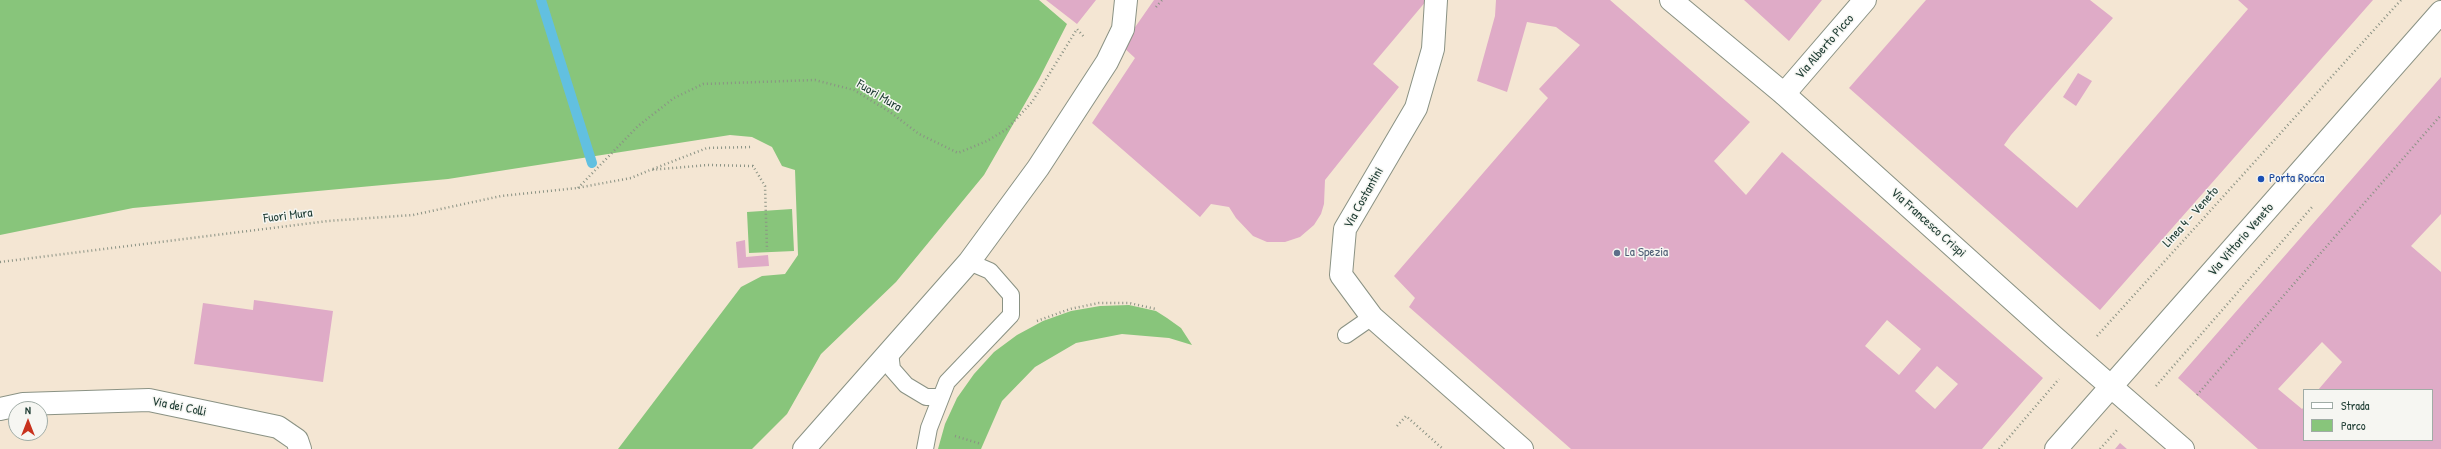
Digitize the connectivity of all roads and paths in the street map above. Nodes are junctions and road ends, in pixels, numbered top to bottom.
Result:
1 (1126, 0) edge
2 (1436, 0) edge
3 (1671, 0) edge
4 (1866, 0) edge
5 (2401, 0) edge
6 (2441, 12) edge
7 (1106, 62) junction
8 (1784, 94) junction
9 (2441, 115) edge
10 (752, 147) dead end
11 (650, 170) junction
12 (577, 188) junction
13 (2315, 203) dead end
14 (767, 250) dead end
15 (0, 262) edge
16 (969, 262) junction
17 (1156, 309) dead end
18 (1372, 317) junction
19 (1036, 322) dead end
20 (1346, 335) dead end
21 (890, 352) junction
22 (2078, 357) junction
23 (2111, 387) junction
24 (2197, 395) dead end
25 (941, 397) junction
26 (2137, 408) junction
27 (0, 409) edge
28 (1397, 426) dead end
29 (300, 449) edge
30 (804, 449) edge
31 (924, 449) edge
32 (1443, 449) edge
33 (1522, 449) edge
34 (1999, 449) edge
35 (2056, 449) edge
36 (2100, 449) edge
37 (2182, 449) edge

1 - 7 street
2 - 18 street, Via Costantini
3 - 8 street, Via Francesco Crispi
4 - 8 street, Via Alberto Picco
5 - 22 path, Linea 4 - Veneto
6 - 23 street, Via Vittorio Veneto
7 - 12 path, Fuori Mura
7 - 16 street
8 - 22 street, Via Francesco Crispi
9 - 24 path
10 - 11 path
11 - 12 path, Fuori Mura
11 - 14 path, Fuori Mura
12 - 15 path, Fuori Mura
13 - 26 path
16 - 21 street
16 - 25 lane
17 - 19 path
18 - 20 lane
18 - 33 street, Via Costantini
21 - 25 lane
21 - 30 street
22 - 23 street, Via Francesco Crispi
22 - 34 path, Linea 4 - Veneto
23 - 26 street, Via Francesco Crispi
23 - 35 street, Via Vittorio Veneto
25 - 31 lane
26 - 36 path
26 - 37 street, Via Francesco Crispi
27 - 29 street, Via dei Colli
28 - 32 path

